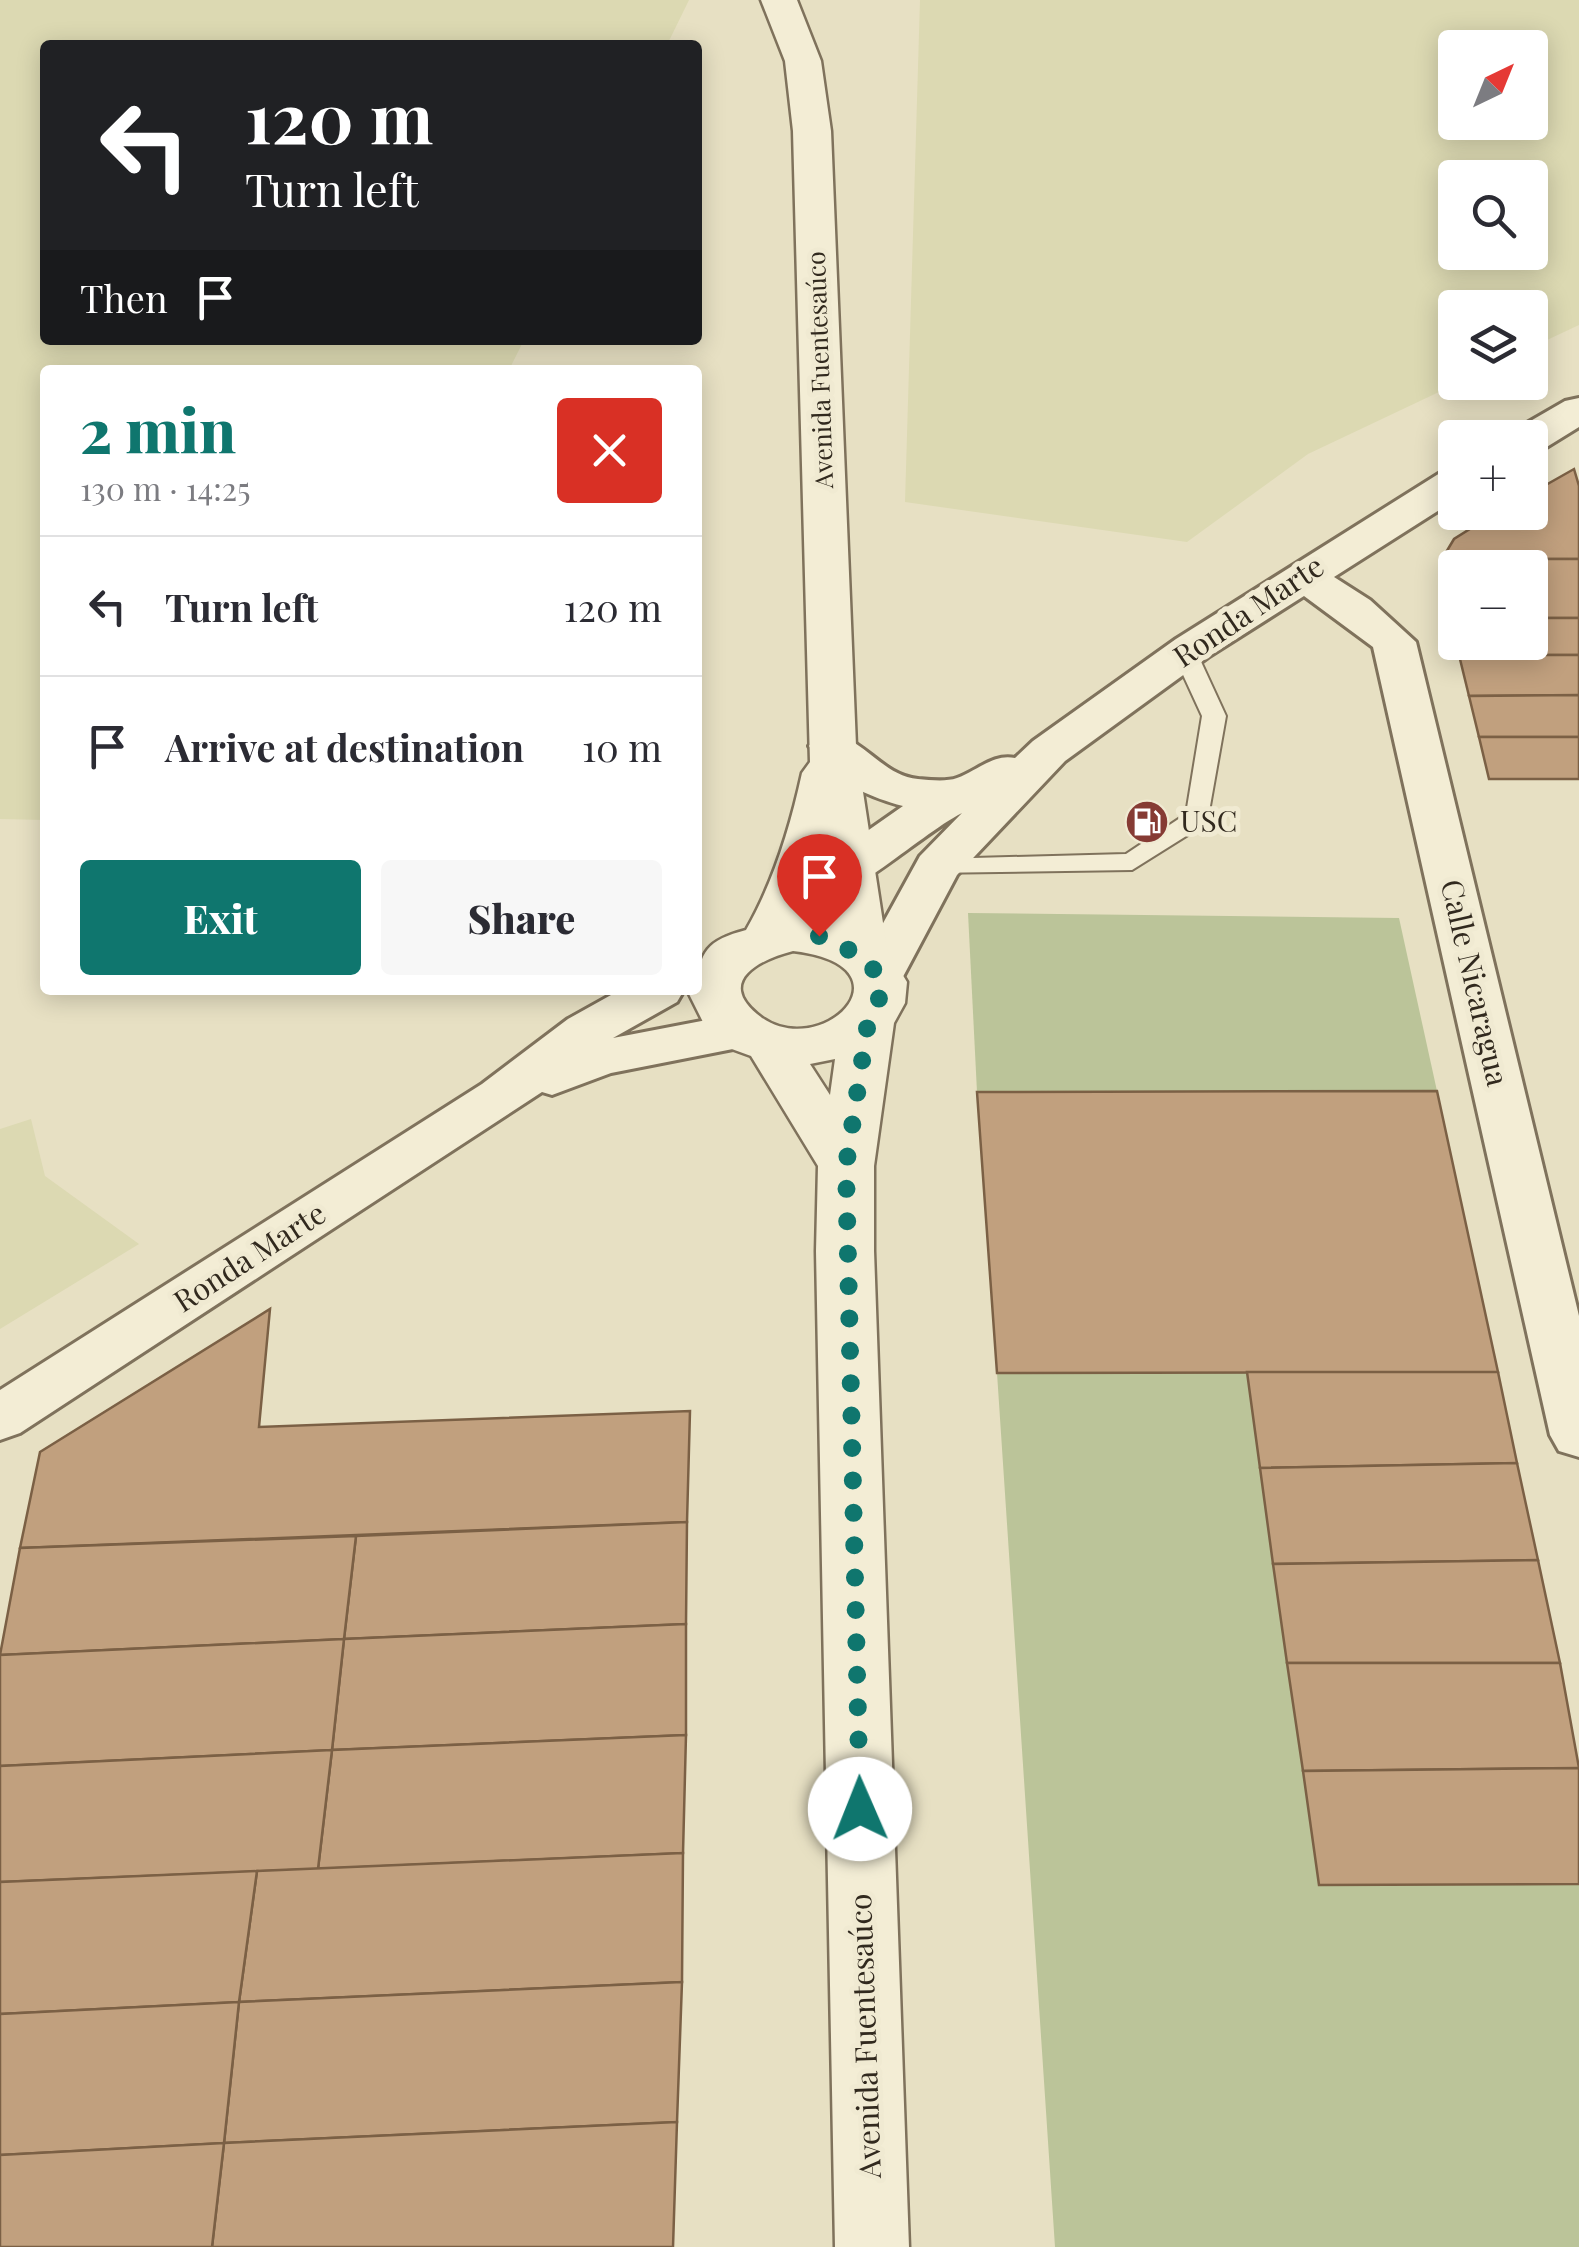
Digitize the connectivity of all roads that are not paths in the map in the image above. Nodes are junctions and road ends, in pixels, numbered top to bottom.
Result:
1 (779, 0) edge
2 (1579, 410) edge
3 (1548, 428) edge
4 (1438, 492) edge
5 (1302, 576) junction
6 (1186, 653) junction
7 (832, 746) junction
8 (1049, 751) junction
9 (962, 794) junction
10 (850, 866) junction
11 (937, 867) junction
12 (746, 941) edge
13 (870, 985) junction
14 (649, 995) edge
15 (754, 1038) junction
16 (500, 1098) junction
17 (846, 1166) junction
18 (0, 1418) edge
19 (1579, 1435) edge
20 (872, 2247) edge

1 - 7 street, Avenida Fuentesaúco
2 - 3 street
4 - 5 street, Ronda Marte
5 - 6 street, Ronda Marte
5 - 19 street, Calle Nicaragua
6 - 8 street, Ronda Marte
6 - 11 lane
7 - 9 street, Ronda Marte
7 - 10 street, Avenida Fuentesaúco
7 - 12 street, Avenida Fuentesaúco
8 - 9 street, Ronda Marte
8 - 11 street, Ronda Marte
9 - 10 street, Ronda Marte
10 - 12 street, Ronda Marte
10 - 13 street, Avenida Fuentesaúco
11 - 13 street, Ronda Marte
12 - 13 street
12 - 15 street
13 - 15 street
13 - 17 street, Avenida Fuentesaúco
14 - 16 street, Ronda Marte
15 - 16 street, Ronda Marte
15 - 17 street
16 - 18 street, Ronda Marte
17 - 20 street, Avenida Fuentesaúco

